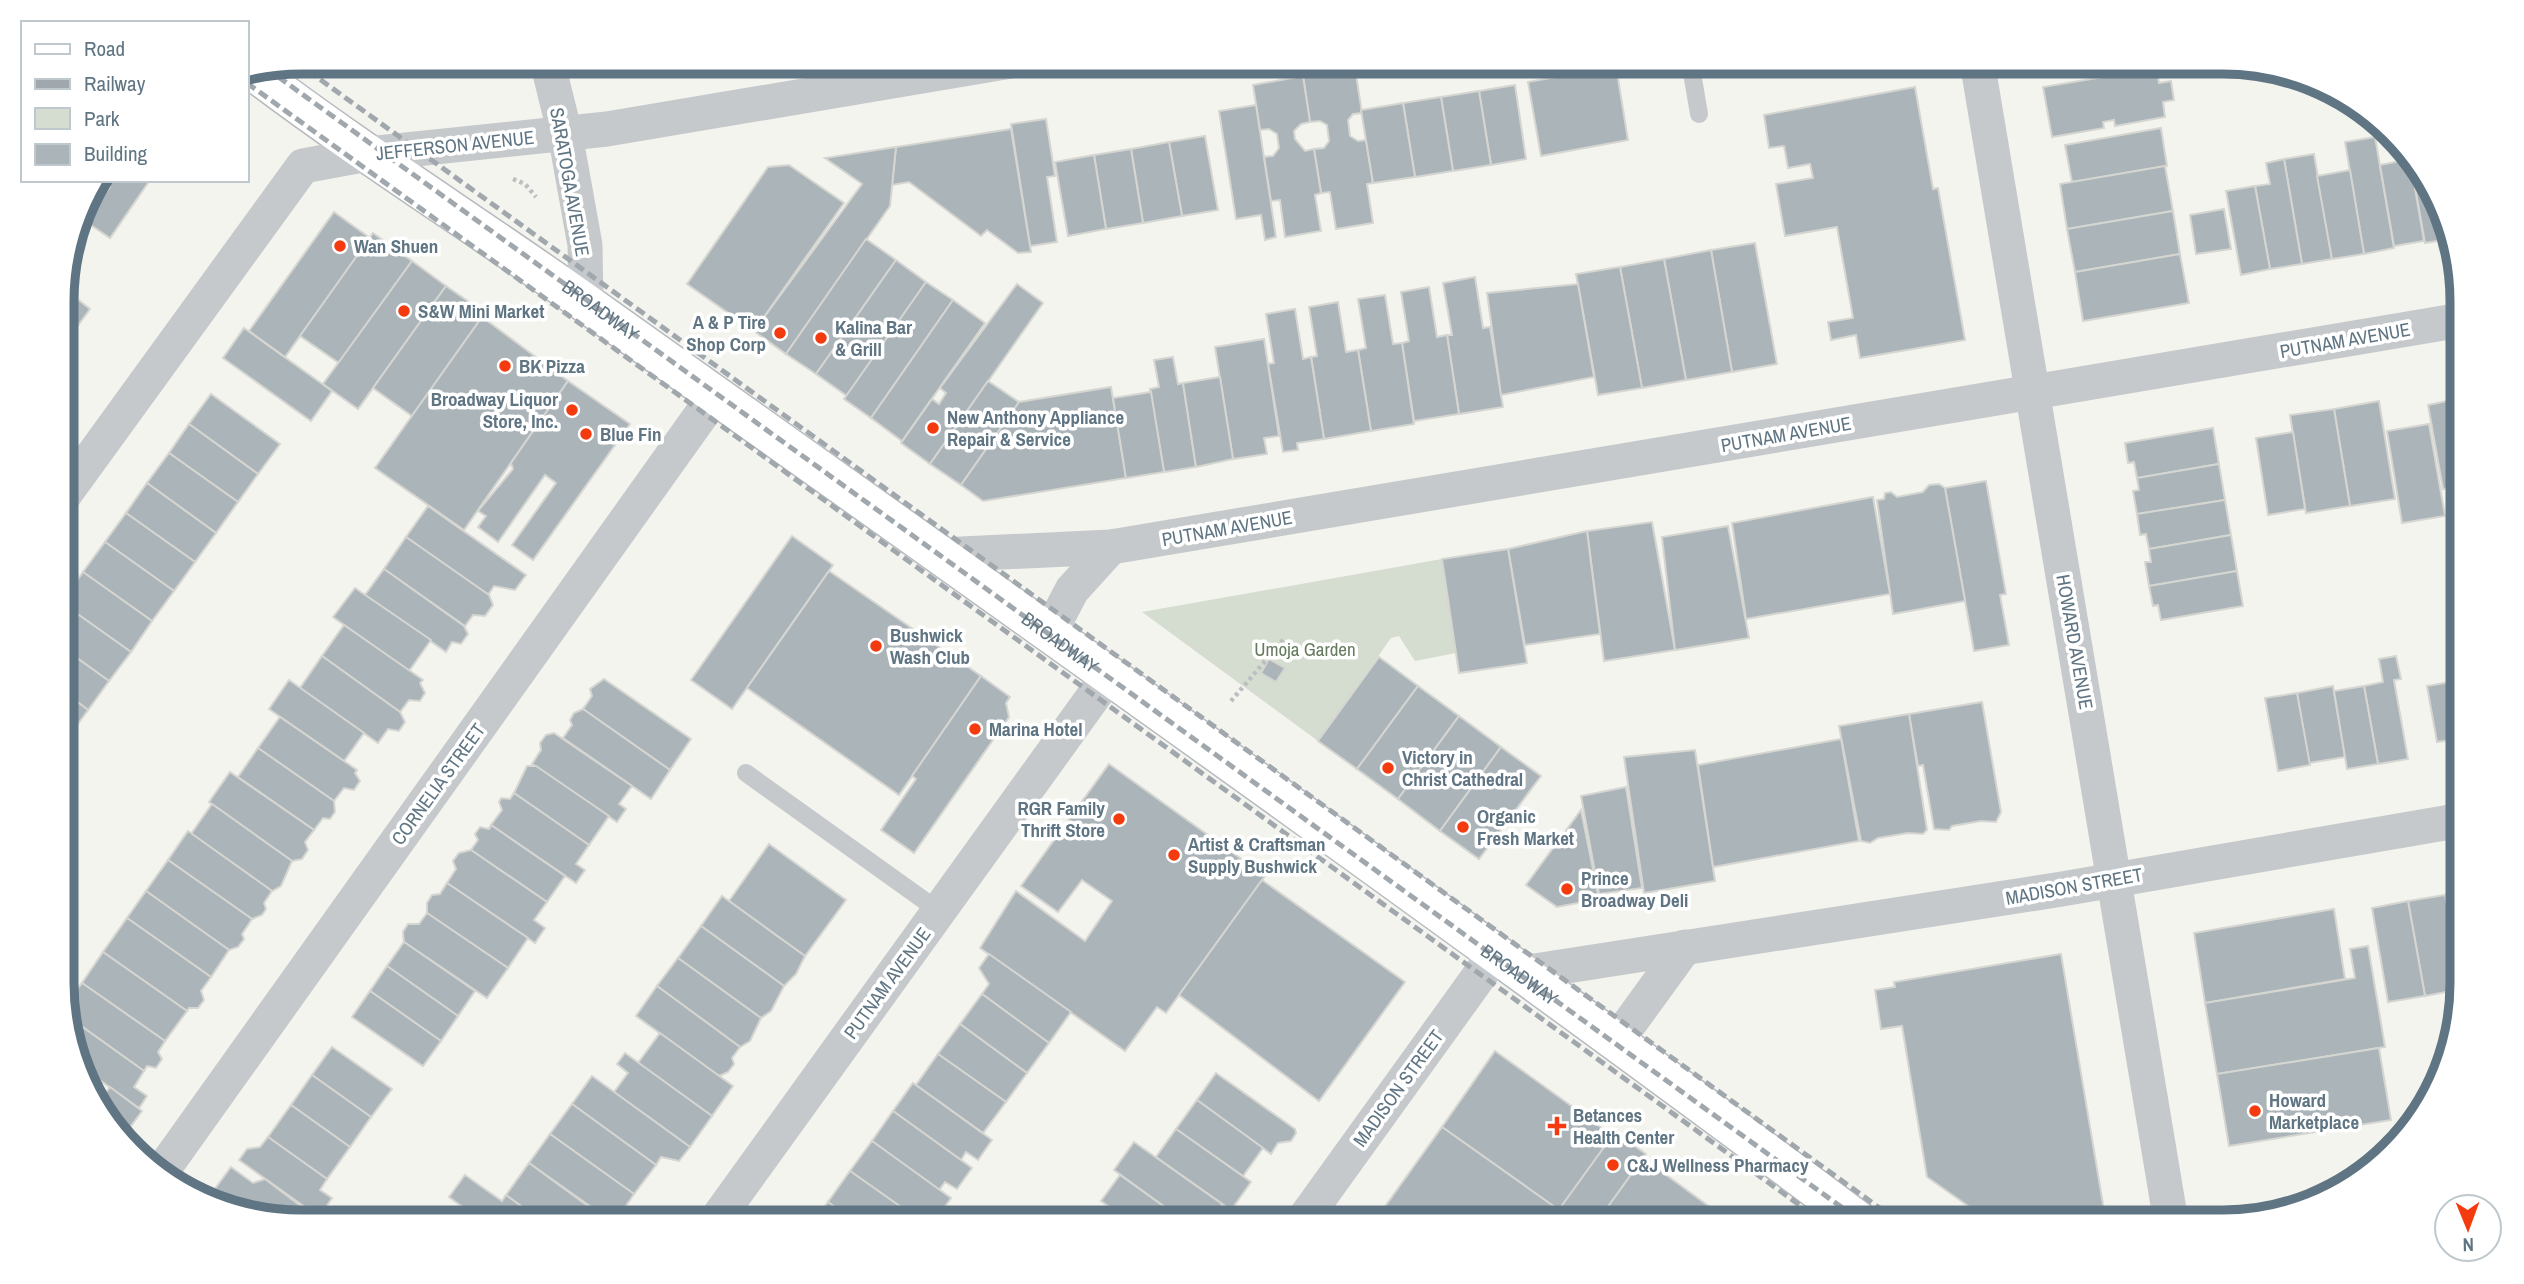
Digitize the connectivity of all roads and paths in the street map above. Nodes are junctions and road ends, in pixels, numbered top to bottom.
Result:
1 (550, 74) edge
2 (932, 74) edge
3 (1692, 74) edge
4 (1978, 74) edge
5 (262, 77) edge
6 (1699, 114) dead end
7 (565, 134) junction
8 (368, 154) junction
9 (500, 175) dead end
10 (542, 204) dead end
11 (586, 303) junction
12 (2450, 322) edge
13 (2034, 393) junction
14 (714, 397) junction
15 (74, 481) edge
16 (1111, 547) junction
17 (940, 555) junction
18 (1049, 634) junction
19 (1283, 640) dead end
20 (1109, 675) junction
21 (1231, 701) dead end
22 (746, 773) dead end
23 (2450, 822) edge
24 (2115, 879) junction
25 (939, 911) junction
26 (1685, 947) junction
27 (1508, 964) junction
28 (1616, 1042) junction
29 (165, 1166) edge
30 (723, 1210) edge
31 (1311, 1210) edge
32 (1844, 1210) edge
33 (2169, 1210) edge

1 - 7 street, SARATOGA AVENUE
2 - 7 street, JEFFERSON AVENUE
3 - 6 lane
4 - 13 street, HOWARD AVENUE
5 - 8 main road, BROADWAY
7 - 8 street, JEFFERSON AVENUE
7 - 11 street, SARATOGA AVENUE
8 - 11 main road, BROADWAY
8 - 15 street, JEFFERSON AVENUE
9 - 10 path
11 - 14 main road, BROADWAY
12 - 13 street, PUTNAM AVENUE
13 - 16 street, PUTNAM AVENUE
13 - 24 street, HOWARD AVENUE
14 - 17 main road, BROADWAY
14 - 29 street, CORNELIA STREET
16 - 17 street, PUTNAM AVENUE
16 - 18 street
17 - 18 main road, BROADWAY
18 - 20 main road, BROADWAY
19 - 21 path
20 - 25 street, PUTNAM AVENUE
20 - 27 main road, BROADWAY
22 - 25 lane
23 - 24 street, MADISON STREET
24 - 26 street, MADISON STREET
24 - 33 street, HOWARD AVENUE
25 - 30 street, PUTNAM AVENUE
26 - 27 street, MADISON STREET
26 - 28 street
27 - 28 main road, BROADWAY
27 - 31 street, MADISON STREET
28 - 32 main road, BROADWAY

